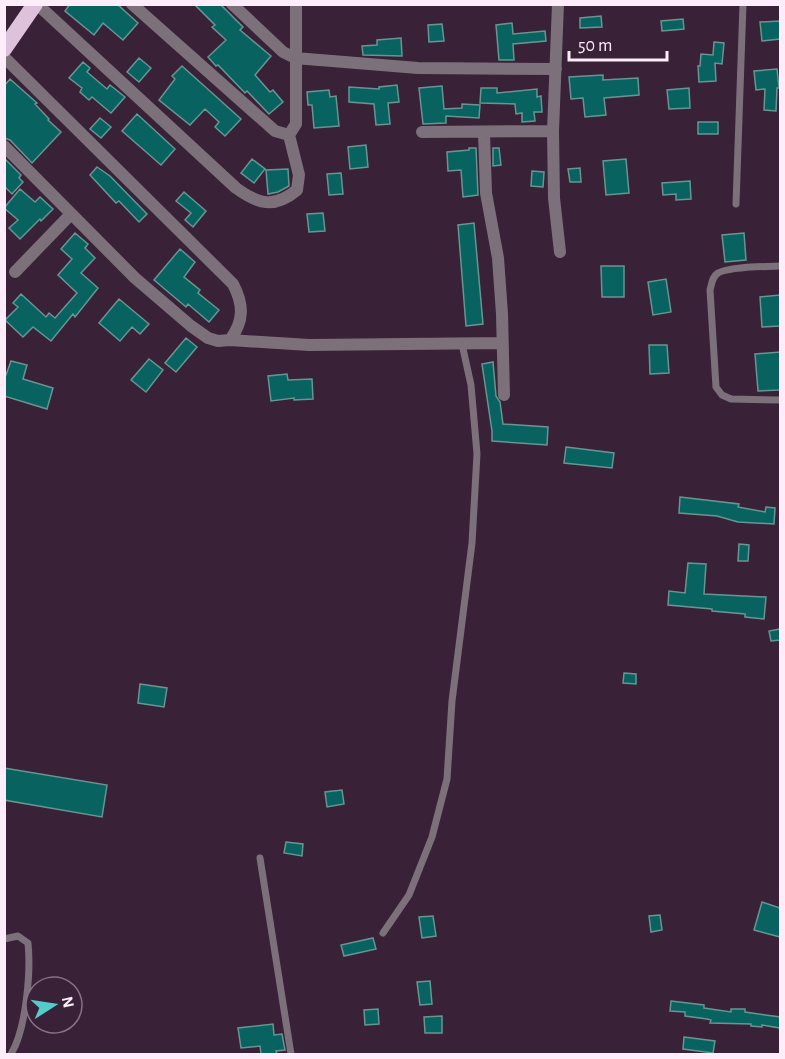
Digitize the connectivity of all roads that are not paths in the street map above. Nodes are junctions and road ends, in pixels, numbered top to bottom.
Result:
1 (36, 4) edge
2 (132, 4) edge
3 (232, 4) edge
4 (296, 4) edge
5 (558, 4) edge
6 (743, 4) edge
7 (4, 49) edge
8 (4, 57) edge
9 (295, 58) junction
10 (556, 69) junction
11 (553, 131) junction
12 (422, 132) dead end
13 (484, 133) junction
14 (289, 135) junction
15 (4, 146) edge
16 (736, 204) dead end
17 (71, 214) junction
18 (560, 252) dead end
19 (780, 266) edge
20 (15, 272) dead end
21 (230, 340) junction
22 (502, 343) junction
23 (462, 344) junction
24 (504, 395) dead end
25 (780, 400) edge
26 (260, 858) dead end
27 (383, 933) dead end
28 (4, 939) edge
29 (10, 1054) edge
30 (291, 1054) edge

1 - 7 highway
1 - 14 street
2 - 14 street
3 - 9 street
4 - 9 street
5 - 10 street
6 - 16 lane
8 - 21 street
9 - 10 street
9 - 14 street
10 - 11 street
11 - 13 street
11 - 18 street
12 - 13 street
13 - 22 street
15 - 17 street
17 - 20 street
17 - 21 street
19 - 25 lane
21 - 23 street
22 - 23 street
22 - 24 street
23 - 27 lane
26 - 30 lane
28 - 29 lane

